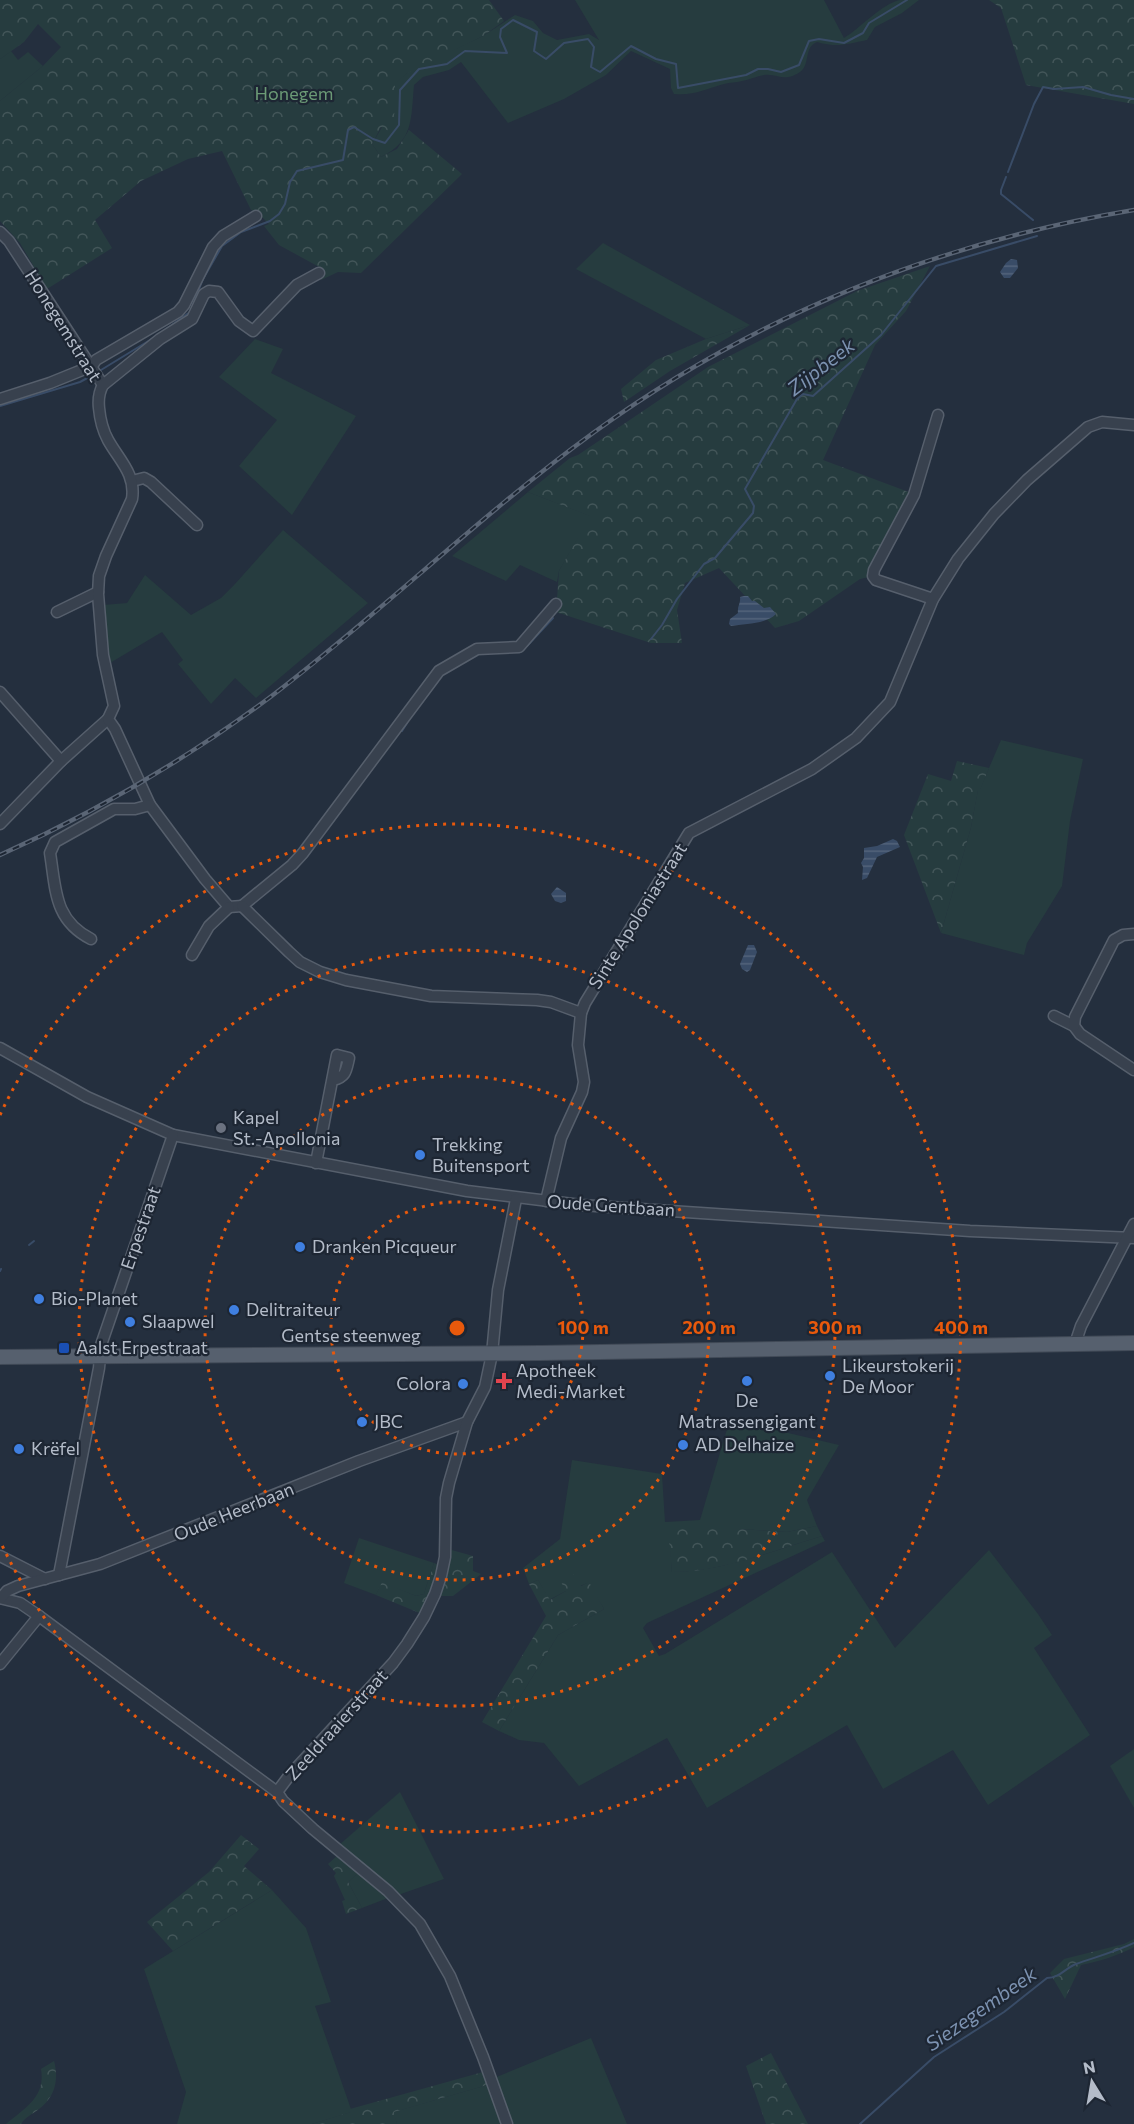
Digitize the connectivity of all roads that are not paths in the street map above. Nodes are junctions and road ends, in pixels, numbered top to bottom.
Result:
1 (256, 216) dead end
2 (0, 232) edge
3 (320, 273) dead end
4 (92, 366) junction
5 (103, 385) junction
6 (0, 399) edge
7 (938, 415) dead end
8 (1134, 425) edge
9 (132, 481) junction
10 (197, 525) dead end
11 (98, 592) junction
12 (933, 599) junction
13 (553, 608) dead end
14 (57, 612) dead end
15 (0, 692) edge
16 (108, 719) junction
17 (61, 761) junction
18 (150, 805) junction
19 (0, 824) edge
20 (242, 906) junction
21 (229, 907) junction
22 (1134, 934) edge
23 (91, 939) dead end
24 (192, 955) dead end
25 (581, 1013) junction
26 (1054, 1016) dead end
27 (1074, 1026) junction
28 (0, 1048) edge
29 (1134, 1070) edge
30 (333, 1080) dead end
31 (173, 1135) junction
32 (316, 1163) junction
33 (516, 1199) junction
34 (546, 1201) junction
35 (1134, 1224) edge
36 (1130, 1238) edge
37 (1134, 1343) edge
38 (1075, 1344) junction
39 (492, 1354) junction
40 (99, 1356) junction
41 (0, 1357) edge
42 (467, 1422) junction
43 (0, 1556) edge
44 (59, 1575) junction
45 (45, 1579) junction
46 (0, 1598) edge
47 (39, 1616) junction
48 (0, 1664) edge
49 (278, 1792) junction
50 (507, 2124) edge

1 - 4 street
2 - 4 street, Honegemstraat
3 - 5 street
4 - 5 street, Honegemstraat
4 - 6 street
5 - 9 street, Honegemstraat
7 - 12 street
8 - 12 street, Sinte Apoloniastraat
9 - 10 street
9 - 11 street
11 - 14 street
11 - 16 street
12 - 25 street, Sinte Apoloniastraat
13 - 20 street
15 - 17 street
16 - 17 street
16 - 18 street
17 - 19 street
18 - 21 street
18 - 23 street
20 - 21 street
20 - 25 street
21 - 24 street
22 - 27 street
25 - 34 street, Sinte Apoloniastraat
26 - 27 street
27 - 29 street
28 - 31 street, Oude Gentbaan
30 - 32 street
31 - 32 street, Oude Gentbaan
31 - 40 street, Erpestraat
32 - 33 street, Oude Gentbaan
33 - 34 street, Oude Gentbaan
33 - 39 street
34 - 36 street, Oude Gentbaan
35 - 36 street
36 - 38 street
37 - 38 main road, Gentse steenweg
38 - 39 main road, Gentse steenweg
39 - 40 main road, Gentse steenweg
39 - 42 street, Zeeldraaierstraat
40 - 41 main road, Gentse steenweg
40 - 44 street, Erpestraat
42 - 44 street, Oude Heerbaan
42 - 49 street, Zeeldraaierstraat
43 - 45 street
44 - 45 street, Oude Heerbaan
45 - 46 street, Oude Heerbaan
46 - 47 street, Oude Heerbaan
47 - 48 street
47 - 49 street, Oude Heerbaan
49 - 50 street, Zeeldraaierstraat

